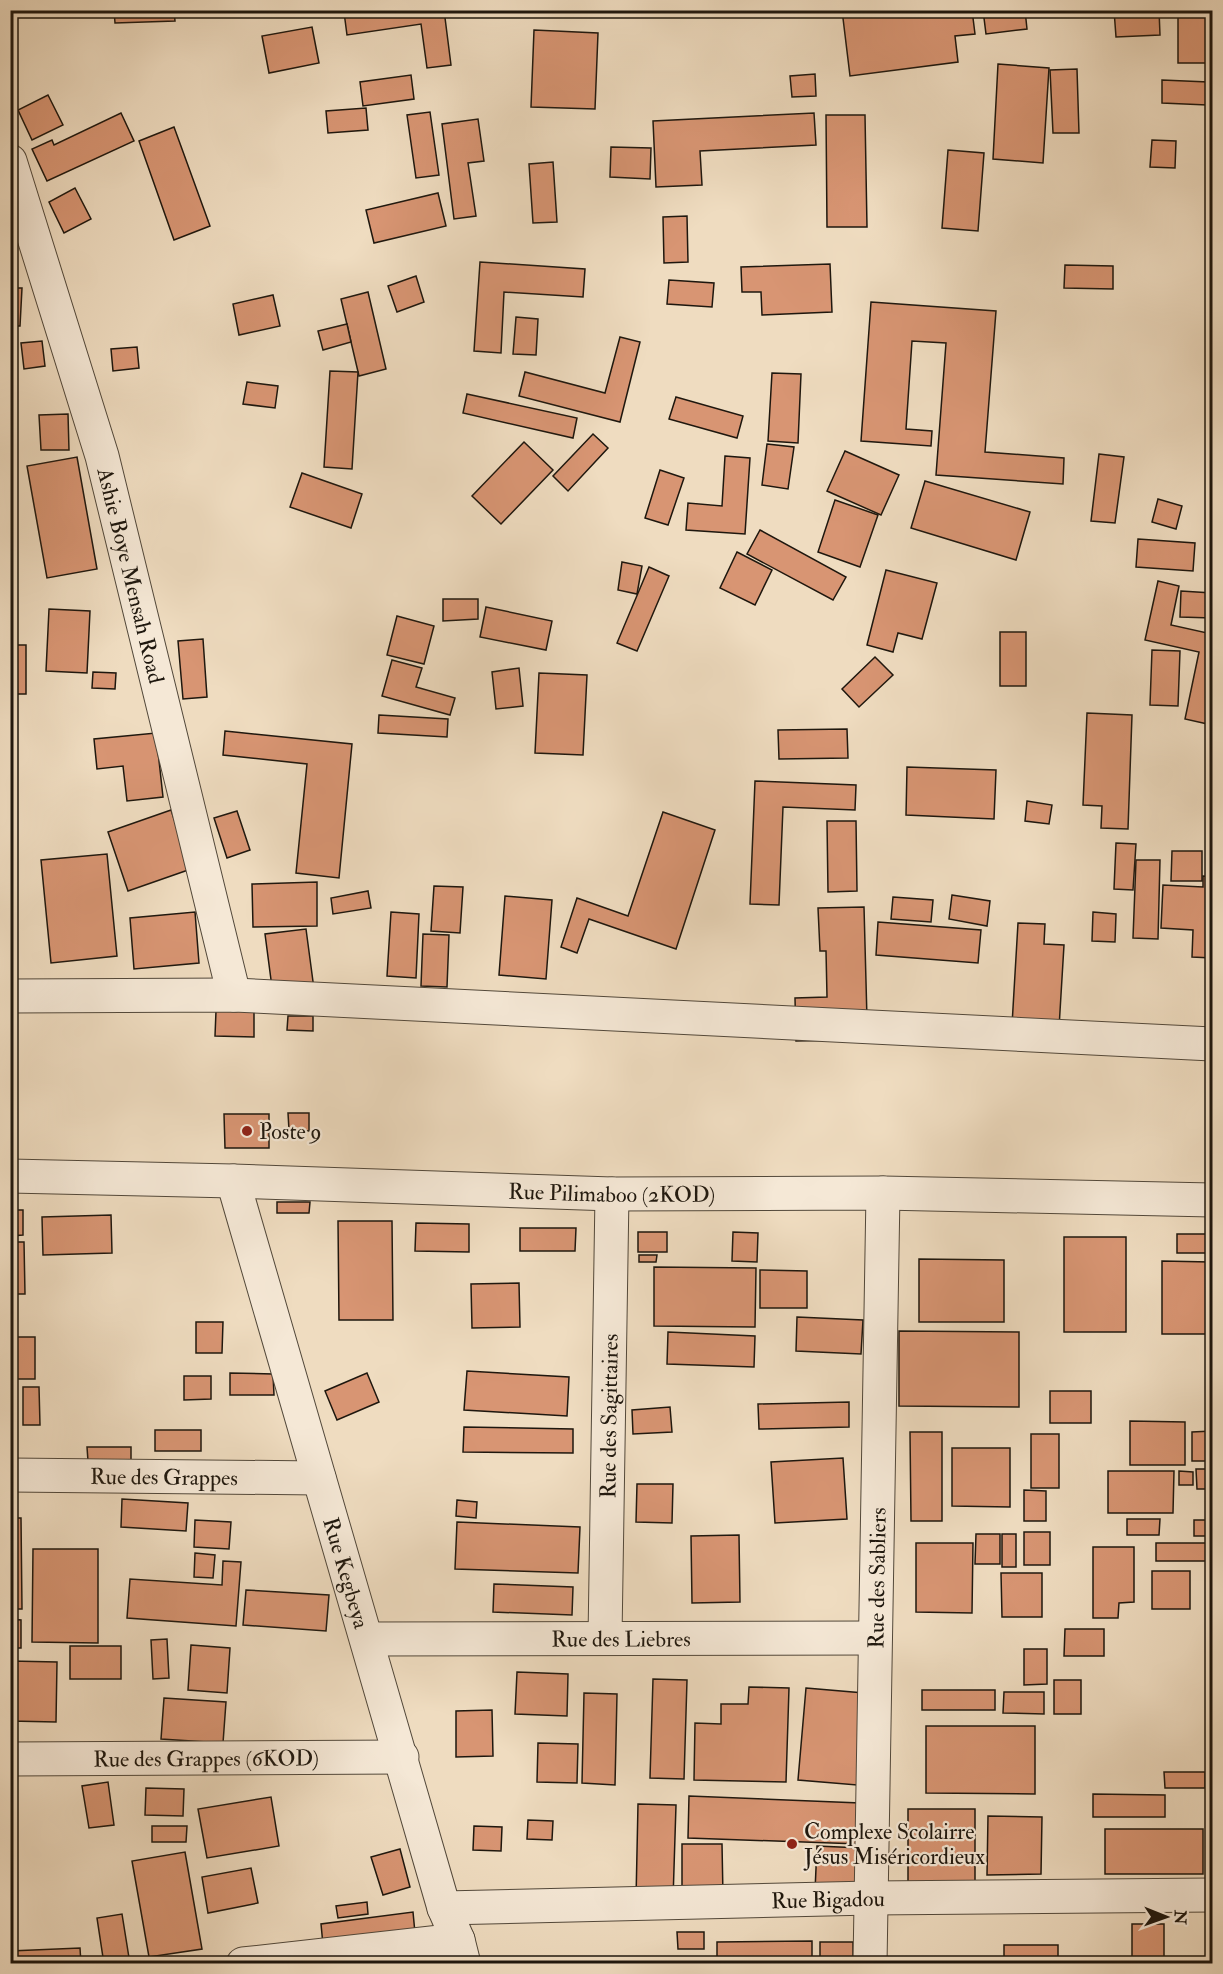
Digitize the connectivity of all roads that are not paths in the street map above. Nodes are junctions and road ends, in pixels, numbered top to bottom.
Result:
1 (10, 161) edge
2 (234, 995) junction
3 (10, 996) edge
4 (1212, 1044) edge
5 (10, 1176) edge
6 (233, 1180) junction
7 (883, 1193) junction
8 (612, 1194) junction
9 (1212, 1200) edge
10 (10, 1475) edge
11 (319, 1478) junction
12 (605, 1638) junction
13 (875, 1638) junction
14 (367, 1639) junction
15 (402, 1757) junction
16 (10, 1759) edge
17 (1212, 1894) edge
18 (871, 1898) junction
19 (444, 1908) junction
20 (461, 1952) edge
21 (243, 1964) edge
22 (870, 1964) edge

1 - 2 street, Ashie Boye Mensah Road
2 - 3 street
2 - 4 street
5 - 6 street, Rue Pilimaboo (2KOD)
6 - 8 street, Rue Pilimaboo (2KOD)
6 - 11 street, Rue Kegbeya
7 - 8 street, Rue Pilimaboo (2KOD)
7 - 9 street, Rue Pilimaboo (2KOD)
7 - 13 street, Rue des Sabliers
8 - 12 street, Rue des Sagittaires
10 - 11 street, Rue des Grappes
11 - 14 street, Rue Kegbeya
12 - 13 street, Rue des Liebres
12 - 14 street, Rue des Liebres
13 - 18 street, Rue des Sabliers
14 - 15 street, Rue Kegbeya
15 - 16 street, Rue des Grappes (6KOD)
15 - 19 street, Rue Kegbeya
17 - 18 street, Rue Bigadou
18 - 19 street, Rue Bigadou
18 - 22 street, Rue des Sabliers
19 - 20 street, Rue Kegbeya
20 - 21 street

